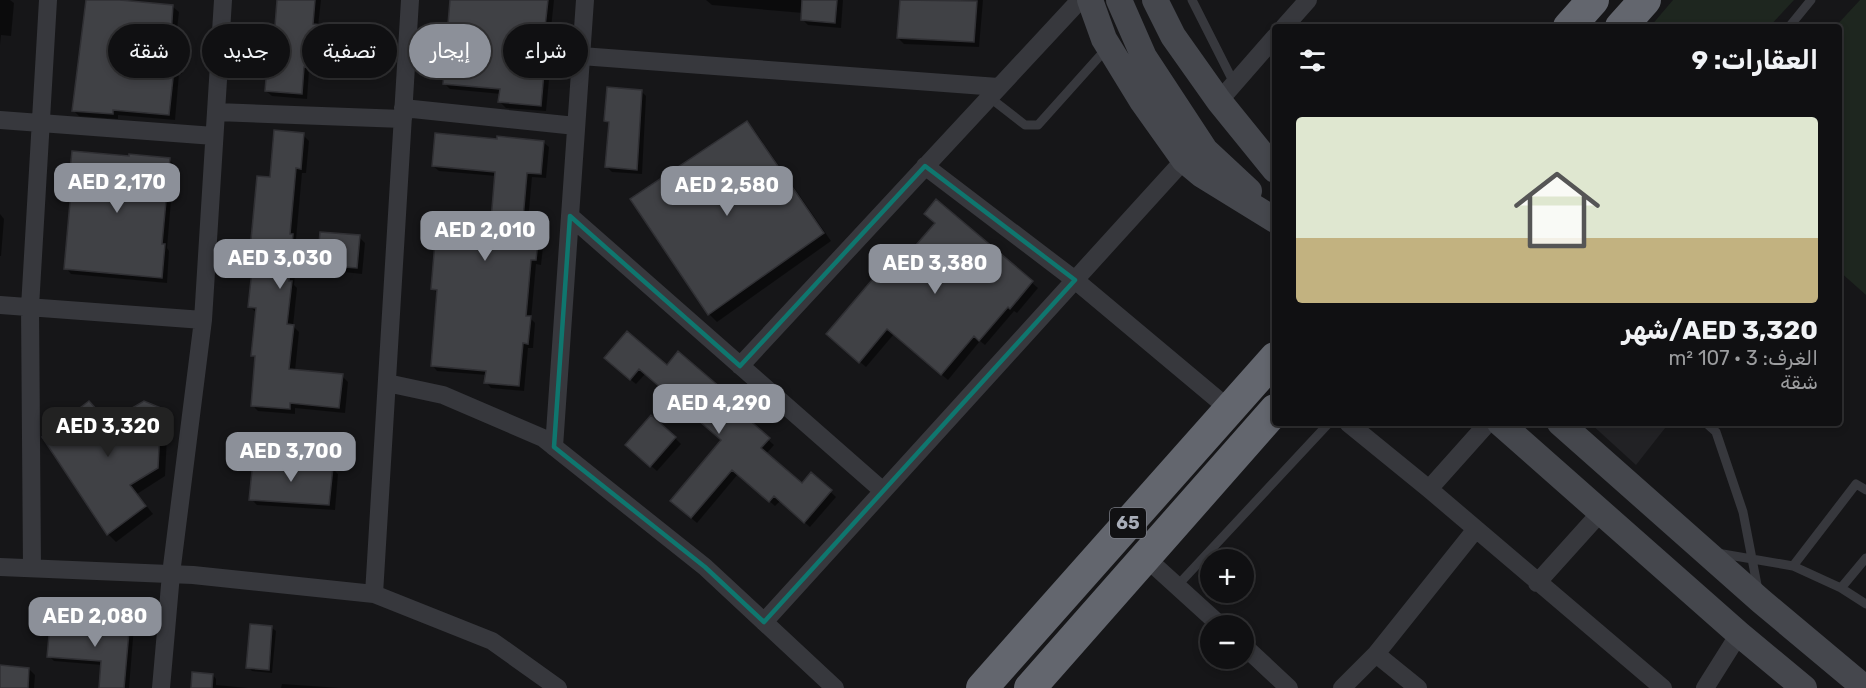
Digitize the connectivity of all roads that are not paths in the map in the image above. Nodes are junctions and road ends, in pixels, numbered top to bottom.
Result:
1 (48, 0) edge
2 (223, 0) edge
3 (410, 0) edge
4 (585, 0) edge
5 (1080, 0) edge
6 (1090, 0) edge
7 (1119, 0) edge
8 (1155, 0) edge
9 (1192, 0) edge
10 (1308, 0) edge
11 (1593, 0) edge
12 (1645, 0) edge
13 (1811, 0) edge
14 (583, 24) edge
15 (1287, 24) edge
16 (1572, 24) edge
17 (1624, 24) edge
18 (1791, 24) edge
19 (1272, 40) edge
20 (1108, 46) junction
21 (588, 57) edge
22 (1144, 57) junction
23 (579, 78) edge
24 (994, 92) junction
25 (1226, 92) junction
26 (216, 112) junction
27 (1149, 113) junction
28 (403, 114) junction
29 (0, 120) edge
30 (42, 123) junction
31 (576, 126) junction
32 (214, 136) junction
33 (1184, 160) junction
34 (925, 166) junction
35 (1272, 166) edge
36 (1272, 215) edge
37 (570, 216) junction
38 (1272, 216) edge
39 (1075, 280) junction
40 (0, 305) edge
41 (30, 307) junction
42 (203, 320) junction
43 (1272, 361) edge
44 (740, 366) junction
45 (387, 383) junction
46 (1229, 409) junction
47 (1272, 413) edge
48 (1326, 426) edge
49 (1352, 426) edge
50 (1485, 426) edge
51 (1503, 426) edge
52 (1563, 426) edge
53 (1709, 426) edge
54 (554, 447) junction
55 (1429, 489) junction
56 (1866, 490) edge
57 (883, 491) junction
58 (1601, 512) junction
59 (1476, 530) junction
60 (1705, 552) junction
61 (1145, 557) junction
62 (1752, 558) junction
63 (1866, 558) edge
64 (1793, 566) junction
65 (0, 567) edge
66 (32, 568) junction
67 (171, 574) junction
68 (1538, 583) junction
69 (1177, 586) junction
70 (1841, 588) junction
71 (374, 594) junction
72 (1761, 601) junction
73 (1866, 604) edge
74 (1209, 615) edge
75 (764, 622) junction
76 (1739, 634) junction
77 (1376, 654) junction
78 (1254, 655) edge
79 (161, 688) edge
80 (558, 688) edge
81 (835, 688) edge
82 (982, 688) edge
83 (1030, 688) edge
84 (1289, 688) edge
85 (1342, 688) edge
86 (1418, 688) edge
87 (1663, 688) edge
88 (1705, 688) edge
89 (1804, 688) edge
90 (1865, 688) edge

1 - 30 street
2 - 26 street
3 - 28 street
4 - 14 street
5 - 24 street
6 - 20 street
7 - 22 street
8 - 25 street
9 - 25 lane
10 - 15 street
11 - 16 highway
12 - 17 highway
13 - 18 lane
19 - 25 street
20 - 24 lane
20 - 27 street
21 - 24 street
22 - 27 street
22 - 36 street
23 - 31 street
24 - 34 street
25 - 35 street
26 - 28 street
26 - 32 street
27 - 33 street
28 - 31 street
28 - 45 street
29 - 30 street
30 - 32 street
30 - 41 street
31 - 37 street
32 - 42 street
33 - 38 street
33 - 39 street
34 - 39 street
34 - 44 street
37 - 44 street
37 - 54 street
39 - 46 street
39 - 57 street
40 - 41 street
41 - 42 street
41 - 66 street
42 - 67 street
43 - 46 highway, 65
44 - 57 street
45 - 54 street
45 - 71 street
46 - 82 highway, 65
47 - 61 highway, 65
48 - 69 lane
49 - 55 street
50 - 55 street
51 - 58 street
52 - 60 street
53 - 62 lane
54 - 75 street
55 - 59 street
56 - 64 lane
57 - 75 street
58 - 68 street
58 - 76 street
59 - 68 street
59 - 77 street
60 - 62 lane
60 - 72 street
61 - 69 street
61 - 83 highway, 65
62 - 64 lane
62 - 72 lane
63 - 70 lane
64 - 70 lane
65 - 66 street
66 - 67 street
67 - 71 street
67 - 79 street
68 - 87 street
69 - 74 street
70 - 73 lane
71 - 80 street
72 - 90 street
75 - 81 street
76 - 88 street
76 - 89 street
77 - 85 street
77 - 86 street
78 - 84 street

